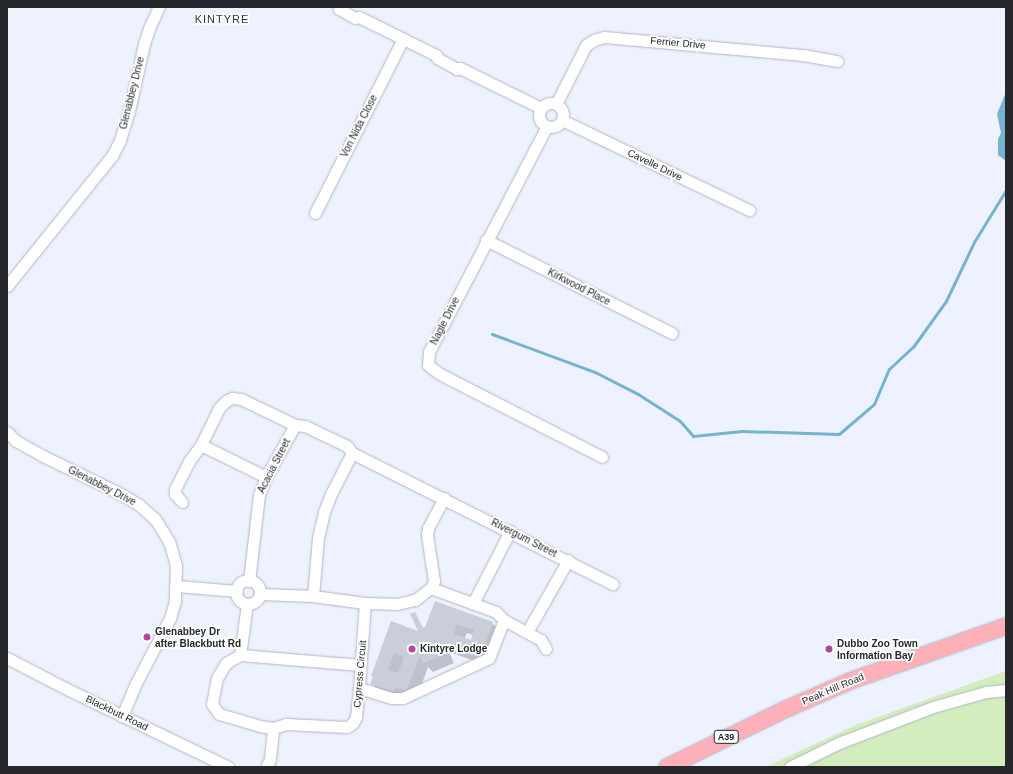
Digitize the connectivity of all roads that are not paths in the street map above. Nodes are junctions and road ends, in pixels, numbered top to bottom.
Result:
1 (159, 7) edge
2 (339, 7) edge
3 (347, 7) edge
4 (359, 17) junction
5 (403, 39) junction
6 (837, 61) dead end
7 (556, 104) junction
8 (541, 108) junction
9 (562, 120) junction
10 (547, 126) junction
11 (749, 210) dead end
12 (315, 213) dead end
13 (486, 240) junction
14 (7, 286) edge
15 (672, 333) dead end
16 (295, 425) junction
17 (7, 432) edge
18 (201, 445) junction
19 (352, 453) junction
20 (602, 457) dead end
21 (266, 477) junction
22 (439, 496) junction
23 (182, 502) dead end
24 (510, 531) junction
25 (568, 560) junction
26 (249, 581) junction
27 (613, 584) dead end
28 (177, 586) junction
29 (431, 588) junction
30 (237, 592) junction
31 (260, 594) junction
32 (314, 596) junction
33 (365, 602) junction
34 (474, 603) junction
35 (247, 604) junction
36 (504, 620) junction
37 (1006, 626) edge
38 (527, 632) junction
39 (546, 649) dead end
40 (240, 655) junction
41 (7, 658) edge
42 (361, 665) junction
43 (359, 688) junction
44 (1006, 690) edge
45 (122, 716) junction
46 (273, 728) junction
47 (228, 767) edge
48 (266, 767) edge
49 (667, 767) edge
50 (790, 767) edge

1 - 14 street, Glenabbey Drive
2 - 4 street
3 - 4 street
4 - 5 street
5 - 8 street
5 - 12 street, Von Nida Close
6 - 7 street, Ferrier Drive
7 - 8 street
7 - 9 street
8 - 10 street
9 - 10 street
9 - 11 street, Cavelle Drive
10 - 13 street, Nagle Drive
13 - 15 street, Kirkwood Place
13 - 20 street, Nagle Drive
16 - 18 street, Rivergum Street
16 - 19 street, Rivergum Street
16 - 21 street, Acacia Street
17 - 28 street, Glenabbey Drive
18 - 21 street
18 - 23 street, Rivergum Street
19 - 22 street, Rivergum Street
19 - 32 street
21 - 26 street, Acacia Street
22 - 24 street, Rivergum Street
22 - 29 street
24 - 25 street, Rivergum Street
24 - 34 street
25 - 27 street, Rivergum Street
25 - 38 street
26 - 30 street
26 - 31 street
28 - 30 street
28 - 45 street, Glenabbey Drive
29 - 33 street
29 - 34 street
30 - 35 street
31 - 32 street
31 - 35 street
32 - 33 street
33 - 42 street, Cypress Circuit
34 - 36 street
35 - 40 street
36 - 38 street
36 - 43 street
37 - 49 highway, Peak Hill Road / A39
38 - 39 street
40 - 42 street
40 - 46 street, Cypress Circuit
41 - 45 street, Blackbutt Road
42 - 43 street, Cypress Circuit
43 - 46 street, Cypress Circuit
44 - 50 street
45 - 47 street, Blackbutt Road
46 - 48 street

